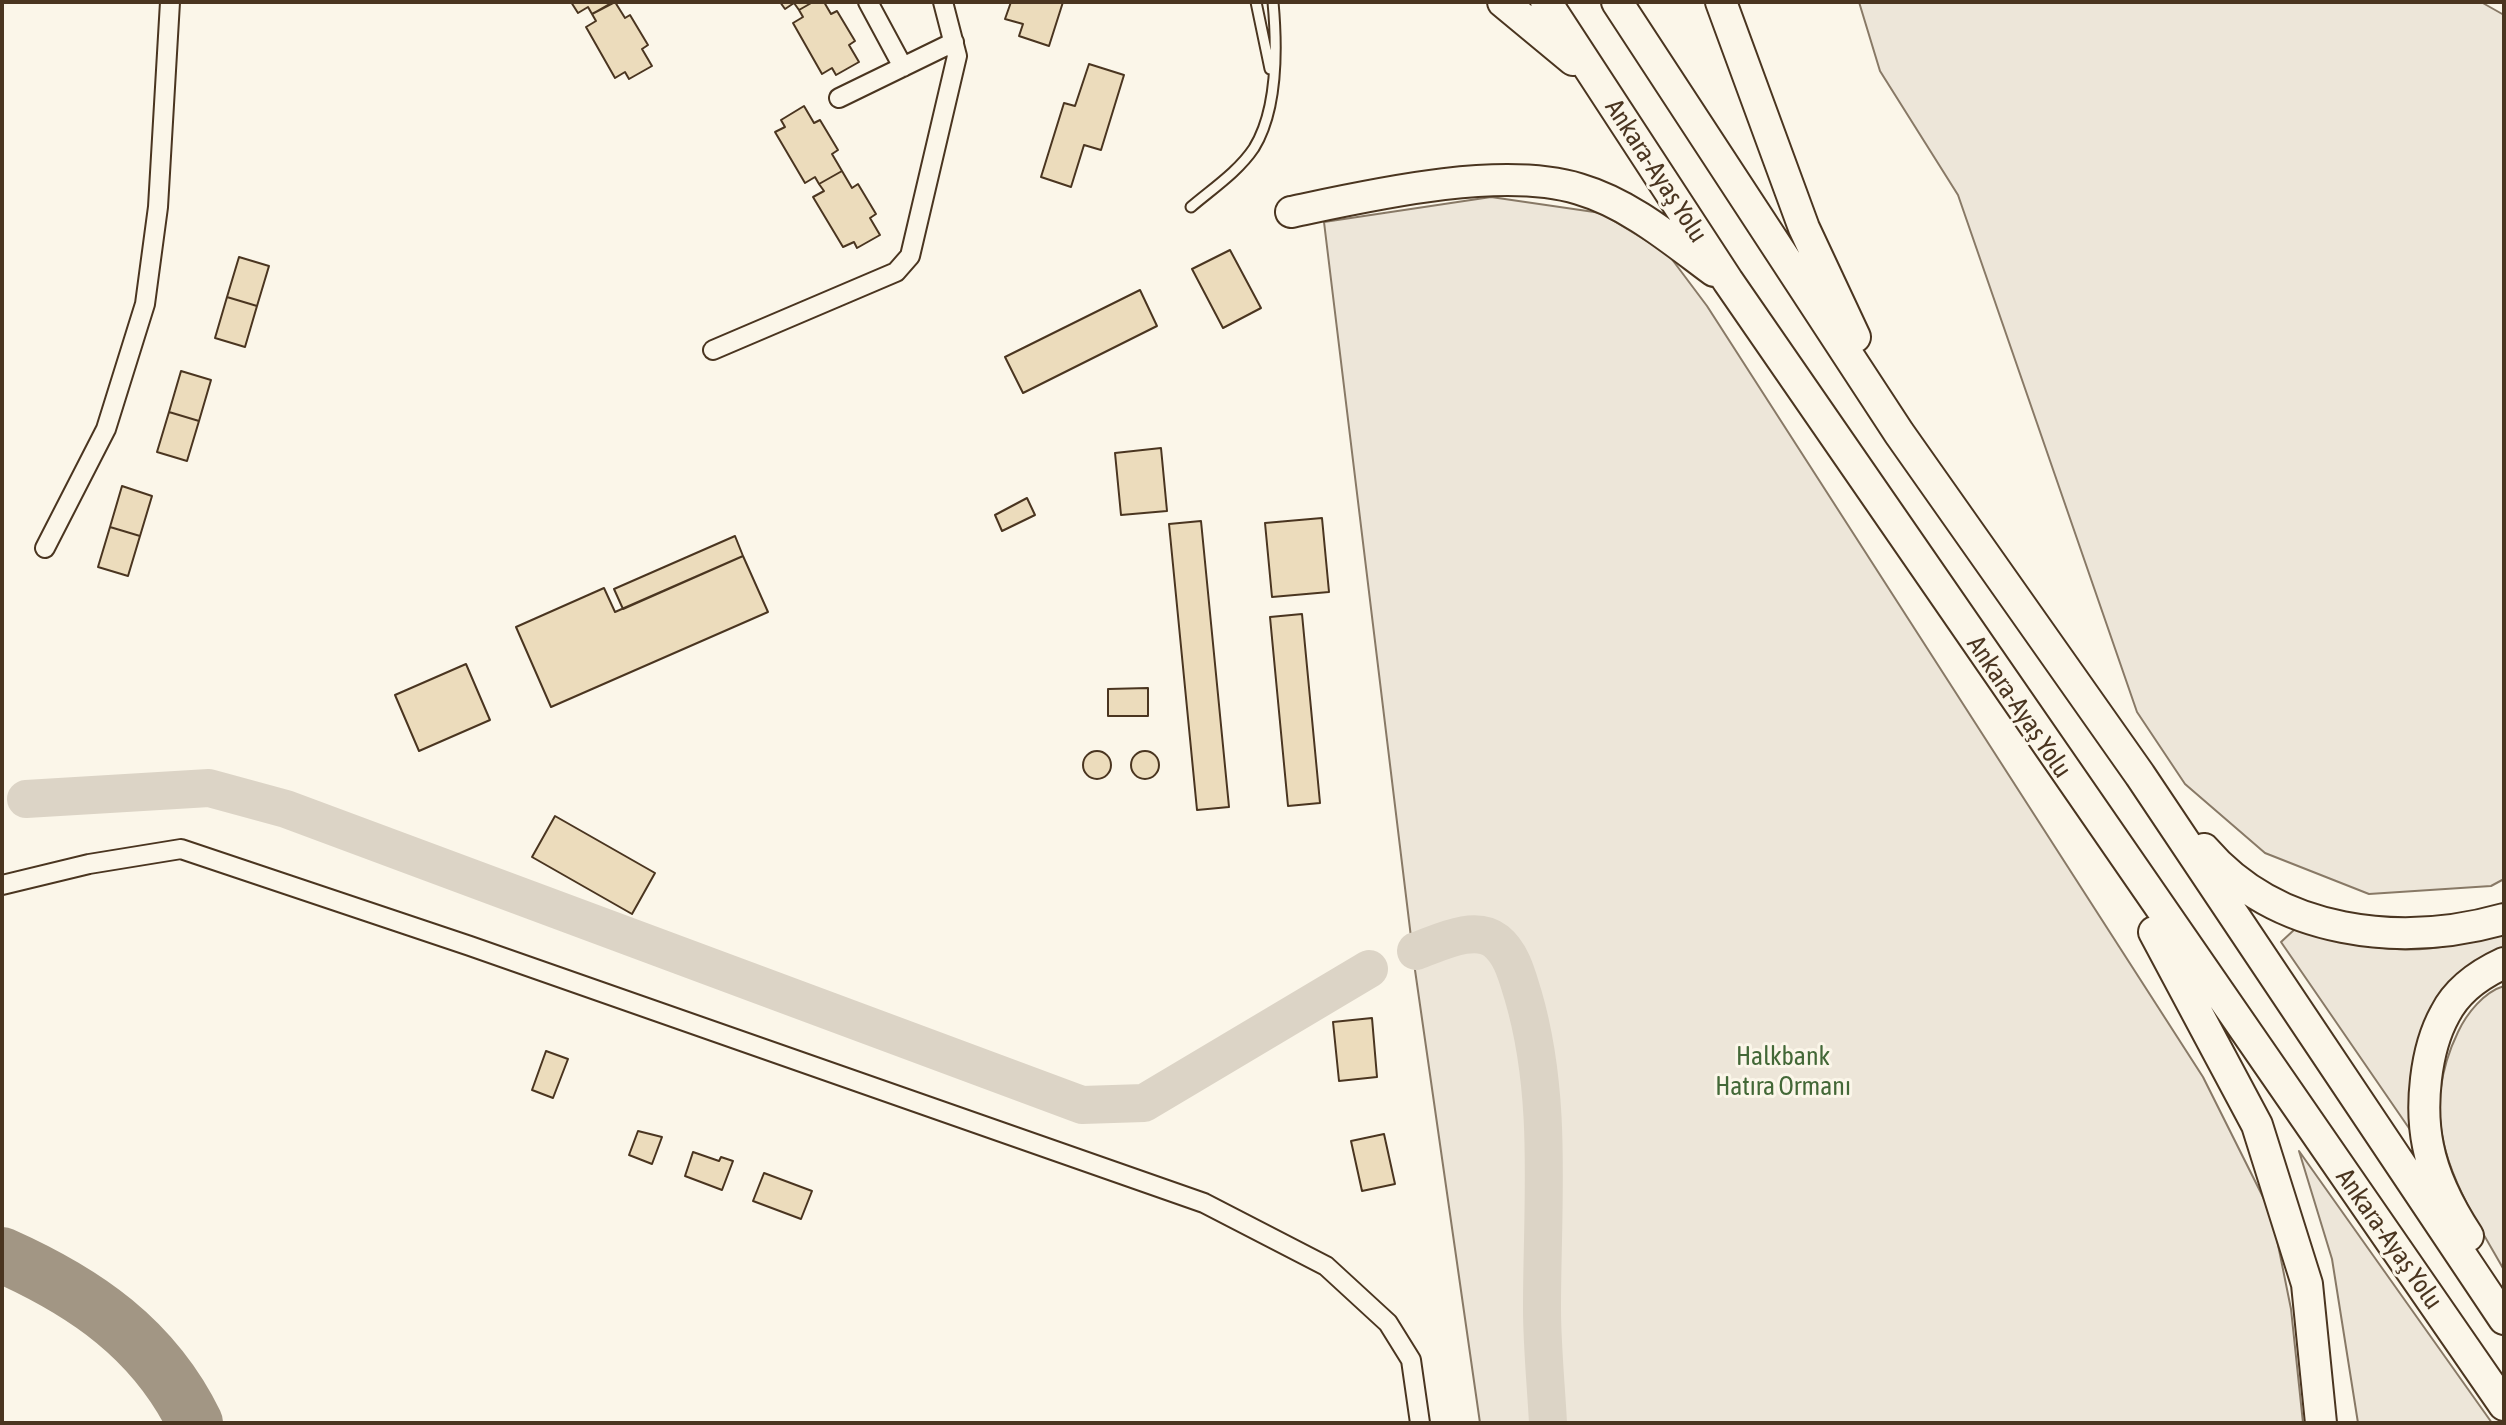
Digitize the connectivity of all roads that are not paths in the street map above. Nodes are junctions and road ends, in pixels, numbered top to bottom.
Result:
1 (170, 2) edge
2 (868, 2) edge
3 (943, 2) edge
4 (1256, 2) edge
5 (1273, 2) edge
6 (1503, 2) edge
7 (1546, 2) edge
8 (1617, 2) edge
9 (1721, 2) edge
10 (954, 42) junction
11 (903, 67) junction
12 (1272, 78) junction
13 (1596, 79) junction
14 (839, 98) dead end
15 (1191, 207) dead end
16 (1291, 212) dead end
17 (1728, 281) junction
18 (713, 350) dead end
19 (1899, 433) junction
20 (45, 548) dead end
21 (2053, 757) junction
22 (2140, 775) junction
23 (2, 885) edge
24 (2504, 919) edge
25 (2504, 963) edge
26 (2504, 1291) edge
27 (2504, 1319) edge
28 (2504, 1405) edge
29 (1420, 1423) edge
30 (2321, 1423) edge

1 - 20 street
2 - 11 street
3 - 10 street
4 - 12 lane
5 - 12 lane
6 - 13 highway
7 - 13 highway, Ankara-Ayaş Yolu
8 - 19 highway, Ankara-Ayaş Yolu
9 - 19 highway
10 - 11 street
10 - 18 street
11 - 14 street
12 - 15 lane
13 - 17 highway, Ankara-Ayaş Yolu
16 - 17 highway
17 - 21 highway, Ankara-Ayaş Yolu
19 - 22 highway, Ankara-Ayaş Yolu
21 - 28 highway, Ankara-Ayaş Yolu
21 - 30 highway
22 - 24 highway
22 - 27 highway, Ankara-Ayaş Yolu
23 - 29 street
25 - 26 highway

